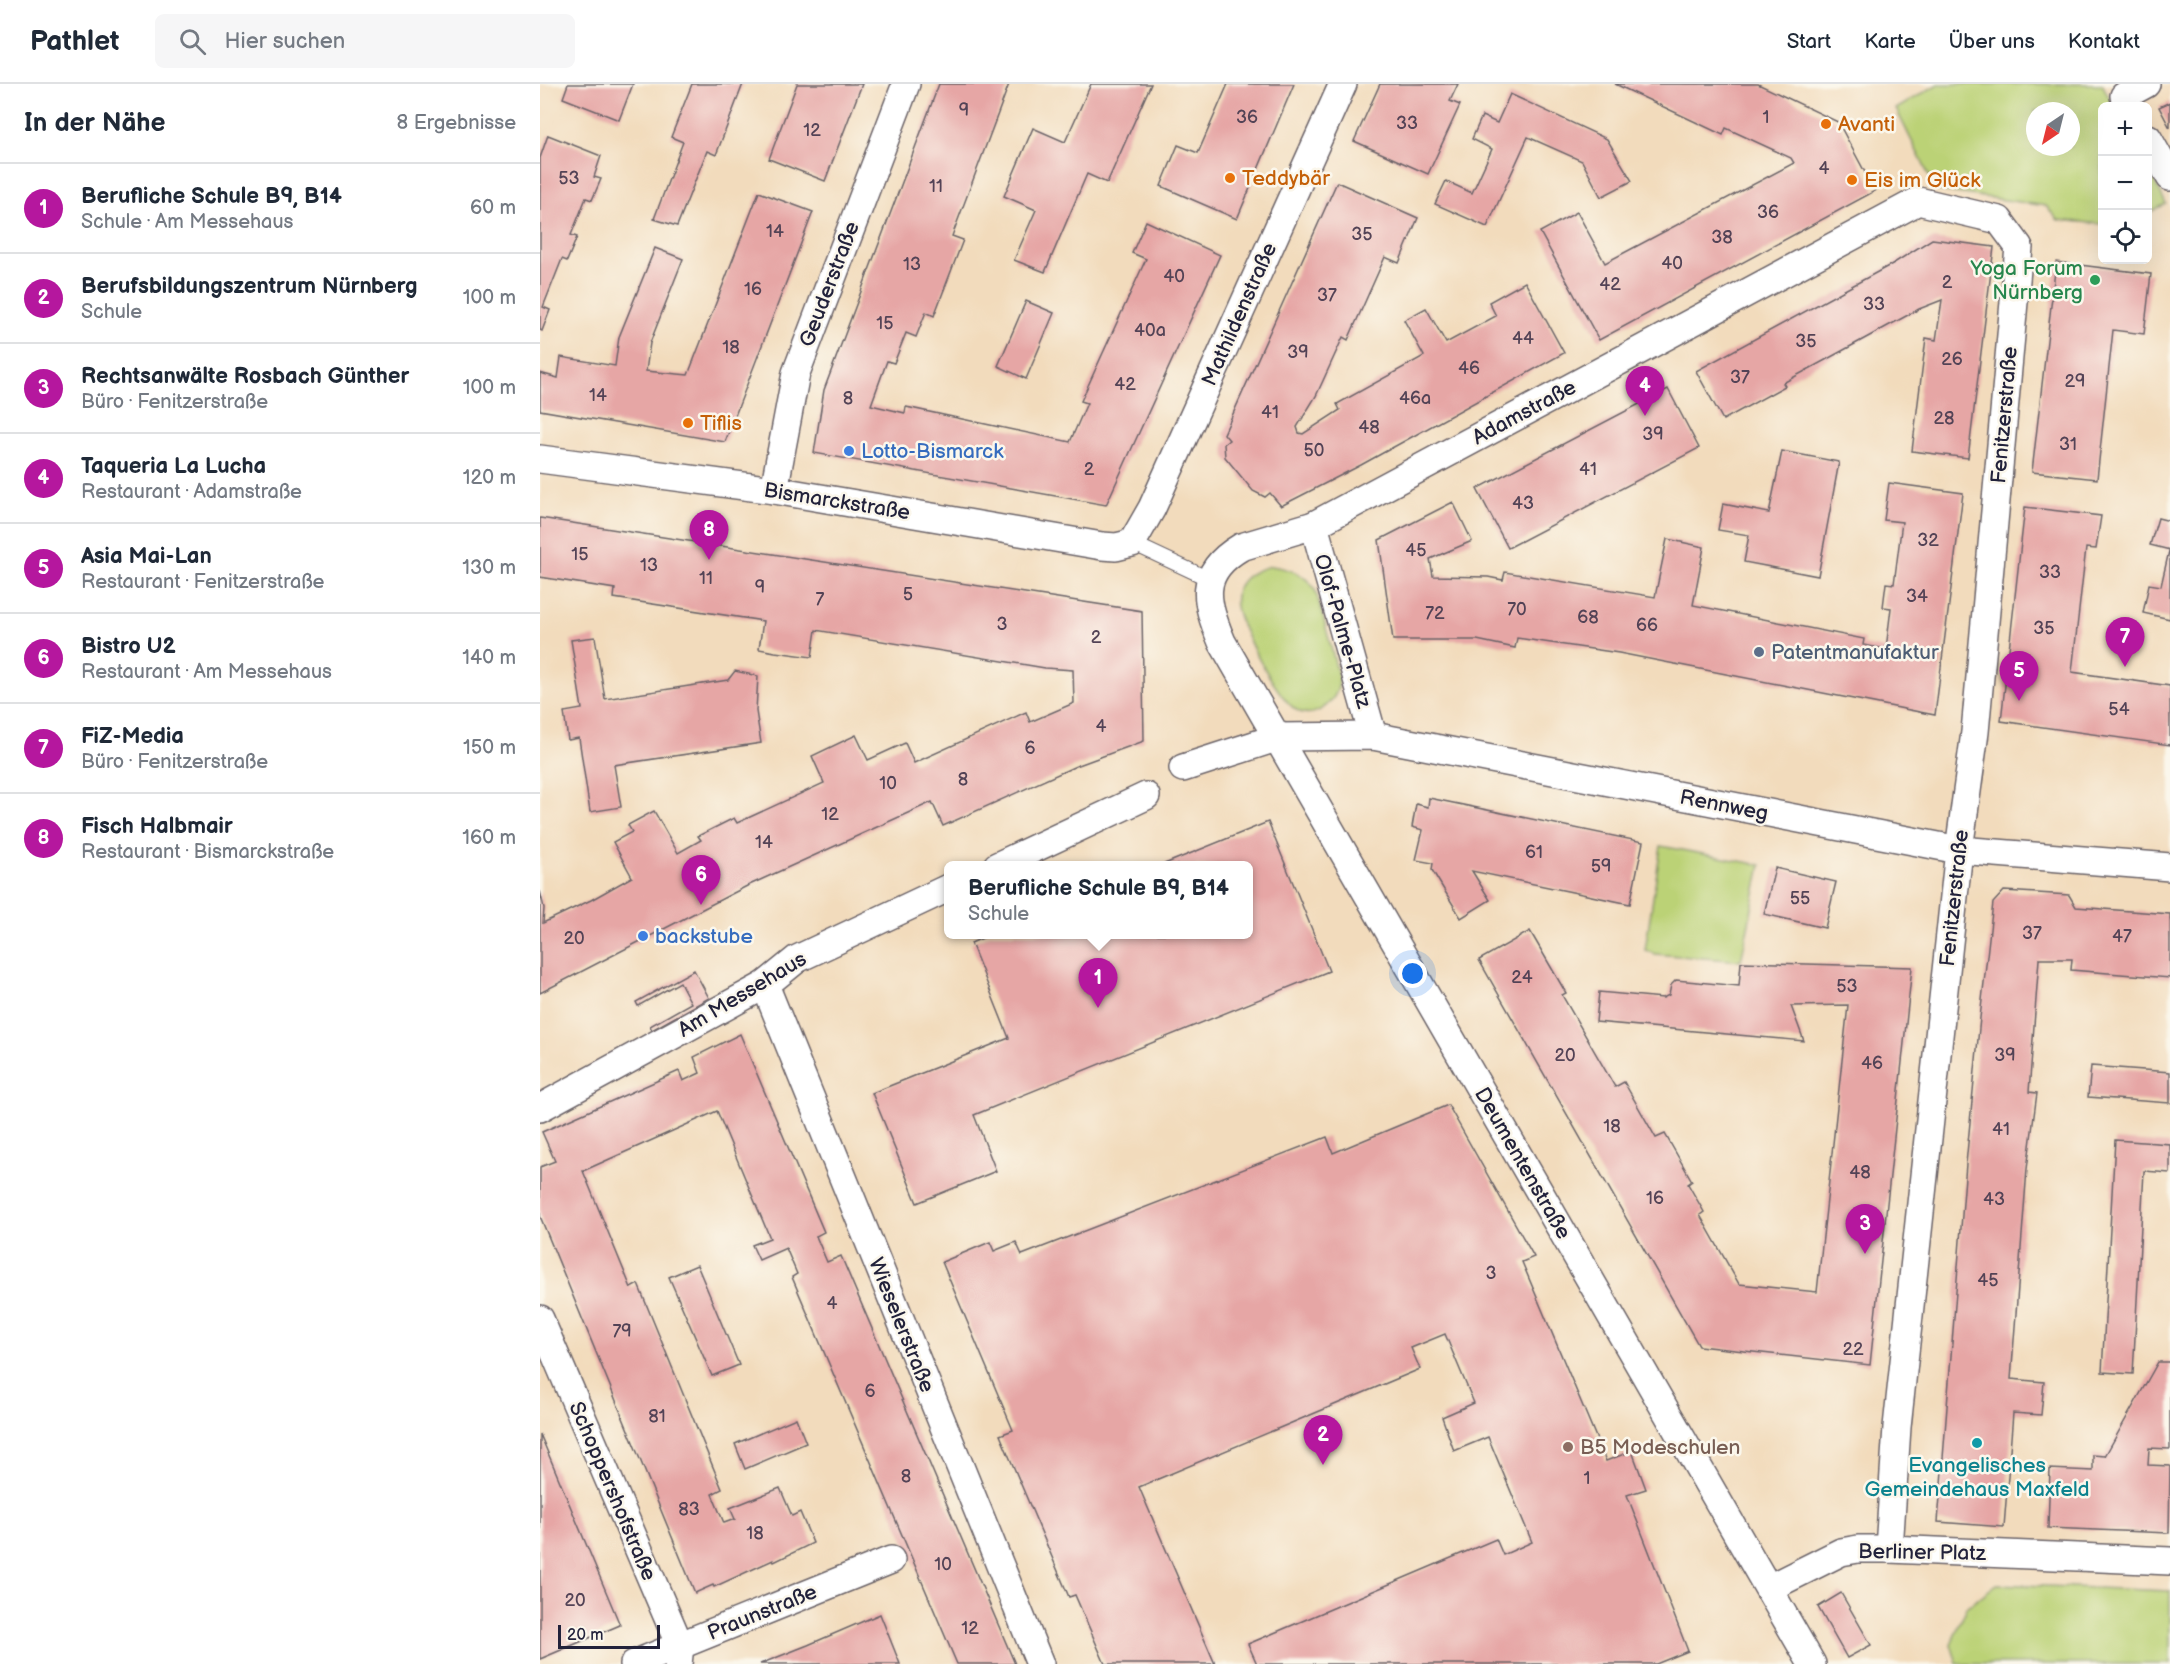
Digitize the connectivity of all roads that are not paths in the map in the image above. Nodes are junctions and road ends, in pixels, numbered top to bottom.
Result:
1 (906, 84) edge
2 (1343, 84) edge
3 (2152, 145) edge
4 (2170, 177) edge
5 (1918, 201) joint
6 (540, 459) edge
7 (774, 490) junction
8 (1314, 525) junction
9 (1132, 543) junction
10 (1209, 579) junction
11 (1373, 736) junction
12 (1279, 737) junction
13 (1183, 768) dead end
14 (1146, 796) dead end
15 (1959, 850) junction
16 (1008, 861) edge
17 (2170, 867) edge
18 (944, 890) edge
19 (765, 985) junction
20 (540, 1107) edge
21 (540, 1319) edge
22 (1889, 1549) junction
23 (891, 1560) dead end
24 (2170, 1561) edge
25 (1769, 1588) junction
26 (679, 1655) edge
27 (634, 1664) edge
28 (1040, 1664) edge
29 (1812, 1664) edge

1 - 7 street, Geuderstraße
2 - 9 street, Mathildenstraße
3 - 4 street
5 - 8 street, Adamstraße
5 - 15 street, Fenitzerstraße
6 - 7 street, Bismarckstraße
7 - 9 street, Bismarckstraße
8 - 10 street, Adamstraße
8 - 11 street, Olof-Palme-Platz
9 - 10 lane
10 - 12 street
11 - 12 street, Rennweg
11 - 15 street, Rennweg
12 - 13 street
12 - 25 street, Deumentenstraße
14 - 16 street
15 - 17 street, Rennweg
15 - 22 street, Fenitzerstraße
18 - 19 street, Am Messehaus
19 - 20 street, Am Messehaus
19 - 28 street, Wieselerstraße
21 - 26 street, Schoppershofstraße
22 - 24 street, Berliner Platz
22 - 25 street, Berliner Platz
23 - 26 street, Praunstraße
25 - 29 street
26 - 27 street, Praunstraße

